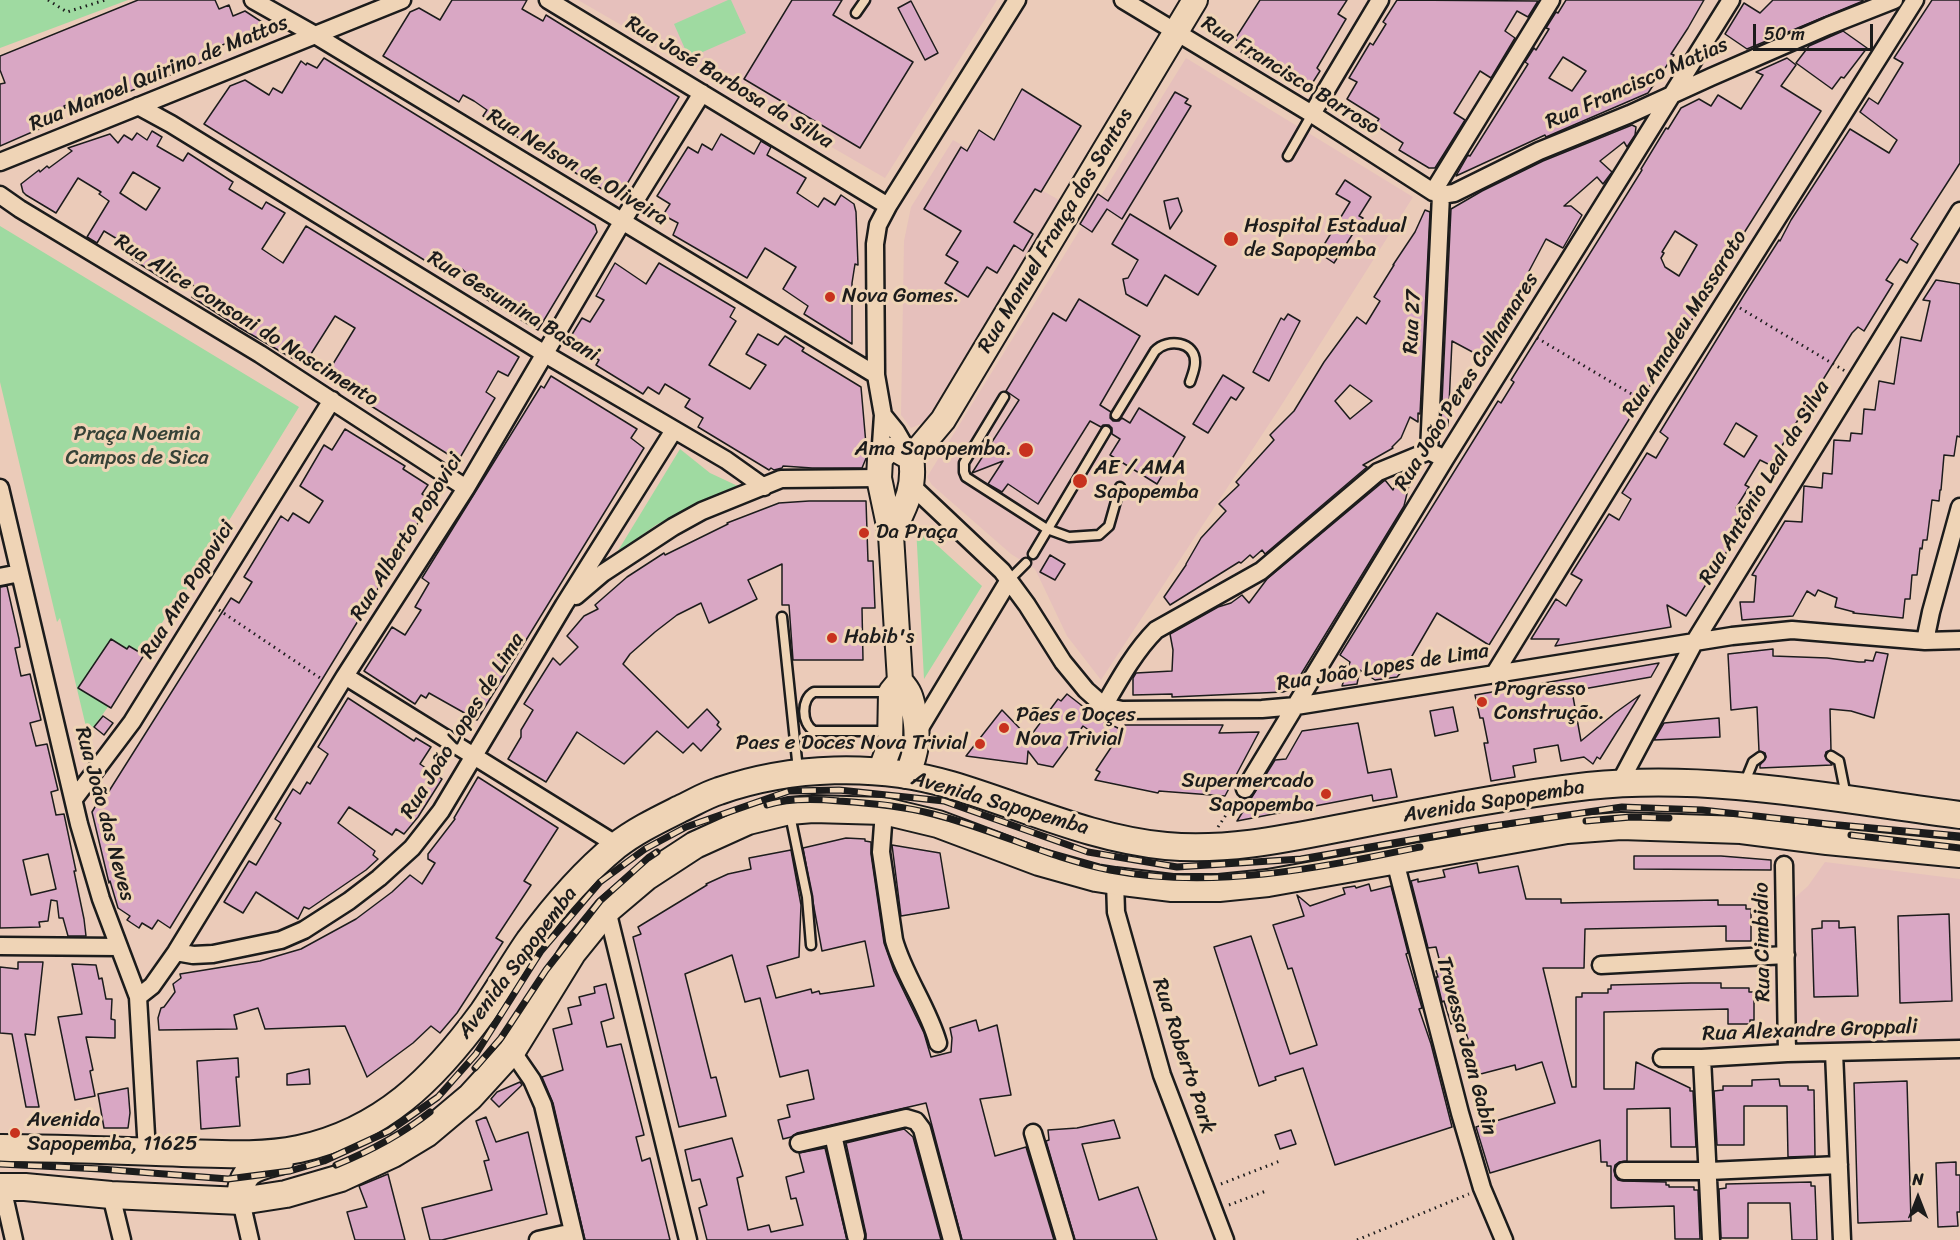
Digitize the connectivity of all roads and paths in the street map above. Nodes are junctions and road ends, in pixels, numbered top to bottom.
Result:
1 (48, 0) edge
2 (105, 0) edge
3 (253, 0) edge
4 (402, 0) edge
5 (548, 0) edge
6 (865, 0) edge
7 (1017, 0) edge
8 (1123, 0) edge
9 (1195, 0) edge
10 (1380, 0) edge
11 (1551, 0) edge
12 (1731, 0) edge
13 (1894, 0) edge
14 (1915, 0) edge
15 (856, 13) dead end
16 (1175, 32) junction
17 (315, 35) junction
18 (702, 93) junction
19 (1674, 94) junction
20 (138, 106) junction
21 (1312, 114) junction
22 (1288, 156) dead end
23 (0, 162) edge
24 (1437, 194) junction
25 (0, 195) edge
26 (888, 206) junction
27 (1960, 211) edge
28 (622, 222) junction
29 (1731, 302) dead end
30 (1533, 335) dead end
31 (545, 354) junction
32 (876, 375) junction
33 (1851, 375) dead end
34 (1190, 382) dead end
35 (1004, 397) dead end
36 (332, 400) junction
37 (1653, 407) dead end
38 (883, 415) junction
39 (1116, 415) dead end
40 (674, 430) junction
41 (1106, 431) dead end
42 (1429, 451) junction
43 (911, 458) junction
44 (1445, 459) junction
45 (879, 468) junction
46 (912, 486) junction
47 (764, 487) junction
48 (1120, 487) dead end
49 (0, 488) edge
50 (466, 488) junction
51 (1960, 507) edge
52 (1047, 529) junction
53 (891, 535) junction
54 (1033, 554) dead end
55 (1026, 563) dead end
56 (20, 573) junction
57 (0, 577) edge
58 (1010, 580) junction
59 (207, 603) junction
60 (564, 605) junction
61 (782, 617) dead end
62 (1695, 640) junction
63 (1960, 640) edge
64 (1925, 641) junction
65 (1495, 674) junction
66 (341, 682) junction
67 (896, 686) junction
68 (1104, 706) junction
69 (1296, 706) junction
70 (891, 731) junction
71 (918, 731) junction
72 (474, 755) junction
73 (1831, 756) dead end
74 (1760, 757) dead end
75 (880, 772) junction
76 (798, 774) junction
77 (907, 776) junction
78 (1619, 784) junction
79 (1742, 788) junction
80 (1245, 789) joint
81 (74, 799) junction
82 (1846, 799) junction
83 (789, 811) junction
84 (873, 811) junction
85 (1960, 815) edge
86 (1212, 835) dead end
87 (617, 845) junction
88 (1960, 854) edge
89 (1395, 861) junction
90 (1784, 865) dead end
91 (1114, 881) junction
92 (607, 910) junction
93 (811, 945) dead end
94 (0, 946) edge
95 (119, 947) junction
96 (176, 952) junction
97 (1786, 955) junction
98 (1601, 965) dead end
99 (138, 997) junction
100 (938, 1043) dead end
101 (1960, 1049) edge
102 (512, 1051) junction
103 (1834, 1052) junction
104 (1787, 1053) junction
105 (1662, 1058) dead end
106 (1701, 1058) junction
107 (1033, 1133) dead end
108 (833, 1135) junction
109 (799, 1143) dead end
110 (0, 1148) edge
111 (299, 1149) junction
112 (147, 1152) junction
113 (1280, 1161) dead end
114 (1839, 1165) junction
115 (1624, 1171) dead end
116 (1709, 1171) junction
117 (1, 1187) edge
118 (1482, 1188) junction
119 (1205, 1191) junction
120 (1266, 1191) dead end
121 (111, 1195) junction
122 (241, 1201) junction
123 (1213, 1211) junction
124 (574, 1236) edge
125 (856, 1236) dead end
126 (14, 1240) edge
127 (122, 1240) edge
128 (250, 1240) edge
129 (538, 1240) edge
130 (688, 1240) edge
131 (952, 1240) edge
132 (1065, 1240) edge
133 (1225, 1240) edge
134 (1357, 1240) edge
135 (1504, 1240) edge
136 (1711, 1240) edge
137 (1842, 1240) edge

1 - 2 path
3 - 17 street, Rua Nelson de Oliveira
4 - 17 street, Rua Manoel Quirino de Mattos
5 - 18 street, Rua José Barbosa da Silva
6 - 15 lane
7 - 26 street
8 - 16 street, Rua Francisco Barroso
9 - 16 street, Rua Manuel França dos Santos
10 - 21 street
11 - 24 street
12 - 19 street, Rua João Peres Calhamares
13 - 19 street, Rua Francisco Matias
14 - 65 street, Rua Amadeu Massaroto
16 - 21 street, Rua Francisco Barroso
16 - 43 street, Rua Manuel França dos Santos
17 - 20 street, Rua Manoel Quirino de Mattos
17 - 28 street, Rua Nelson de Oliveira
18 - 26 street, Rua José Barbosa da Silva
18 - 28 street, Rua Alberto Popovici
19 - 24 street, Rua Francisco Matias
19 - 44 street, Rua João Peres Calhamares
20 - 23 street, Rua Manoel Quirino de Mattos
20 - 31 street, Rua Gesumina Basani
21 - 22 lane
21 - 24 street, Rua Francisco Barroso
24 - 42 street, Rua 27
25 - 36 street, Rua Alice Consoni do Nascimento
26 - 32 street
27 - 62 street, Rua Antônio Leal da Silva
28 - 31 street, Rua Alberto Popovici
28 - 32 street, Rua Nelson de Oliveira
29 - 33 path
30 - 37 path
31 - 40 street, Rua Gesumina Basani
31 - 50 street, Rua Alberto Popovici
32 - 38 street
34 - 39 lane
35 - 52 lane
36 - 50 street, Rua Alice Consoni do Nascimento
36 - 59 street, Rua Ana Popovici
38 - 43 street
38 - 45 street
40 - 47 street, Rua Gesumina Basani
40 - 60 street, Rua João Lopes de Lima
41 - 52 lane
42 - 44 street
42 - 68 street
43 - 45 street
43 - 46 street
44 - 69 street, Rua João Peres Calhamares
45 - 47 street
45 - 53 street
46 - 53 street
46 - 58 street
47 - 60 street
48 - 52 lane
49 - 56 street, Rua João das Neves
50 - 66 street, Rua Alberto Popovici
51 - 64 street
52 - 54 lane
53 - 67 street
55 - 58 lane
56 - 57 street
56 - 81 street, Rua João das Neves
58 - 68 street
58 - 71 street
59 - 66 path
59 - 81 street, Rua Ana Popovici
60 - 72 street, Rua João Lopes de Lima
61 - 76 lane
62 - 64 street, Rua João Lopes de Lima
62 - 65 street, Rua João Lopes de Lima
62 - 78 street, Rua Antônio Leal da Silva
63 - 64 street, Rua João Lopes de Lima
65 - 69 street, Rua João Lopes de Lima
66 - 72 street
66 - 96 street, Rua Alberto Popovici
67 - 70 street
67 - 70 lane
67 - 71 street
68 - 69 street, Rua João Lopes de Lima
69 - 80 street, Rua João Peres Calhamares
70 - 75 street
71 - 77 street
72 - 87 street
72 - 96 street, Rua João Lopes de Lima
73 - 82 lane
74 - 79 lane
75 - 76 main road, Avenida Sapopemba
75 - 77 main road, Avenida Sapopemba
76 - 87 main road, Avenida Sapopemba
77 - 78 main road, Avenida Sapopemba
77 - 84 main road
78 - 79 main road, Avenida Sapopemba
79 - 82 main road, Avenida Sapopemba
80 - 86 path
81 - 95 street, Rua João das Neves
82 - 85 main road, Avenida Sapopemba
83 - 84 main road, Avenida Sapopemba
83 - 92 main road, Avenida Sapopemba
83 - 93 lane
84 - 91 main road, Avenida Sapopemba
84 - 100 street
87 - 111 main road, Avenida Sapopemba
88 - 89 main road, Avenida Sapopemba
89 - 91 main road, Avenida Sapopemba
89 - 118 street, Travessa Jean Gabin
90 - 97 street, Rua Cimbidio
91 - 119 street, Rua Roberto Park
92 - 102 main road, Avenida Sapopemba
92 - 130 street
94 - 95 street
95 - 99 street, Rua João das Neves
96 - 99 street, Rua Alberto Popovici
97 - 98 street
97 - 104 street, Rua Cimbidio
99 - 112 street, Rua João das Neves
101 - 103 street, Rua Alexandre Groppali
102 - 122 main road, Avenida Sapopemba
102 - 124 street
103 - 104 street, Rua Alexandre Groppali
103 - 114 street
104 - 106 street, Rua Alexandre Groppali
105 - 106 street, Rua Alexandre Groppali
106 - 116 street
107 - 132 street
108 - 109 street
108 - 125 street
108 - 131 street
110 - 112 main road, Avenida Sapopemba
111 - 112 main road, Avenida Sapopemba
111 - 122 main road
113 - 119 path
114 - 116 street
114 - 137 street
115 - 116 street
116 - 136 street
117 - 121 main road, Avenida Sapopemba
117 - 126 street
118 - 134 path
118 - 135 street, Travessa Jean Gabin
119 - 123 street, Rua Roberto Park
120 - 123 path
121 - 122 main road, Avenida Sapopemba
121 - 127 street
122 - 128 street
123 - 133 street, Rua Roberto Park
124 - 129 street

